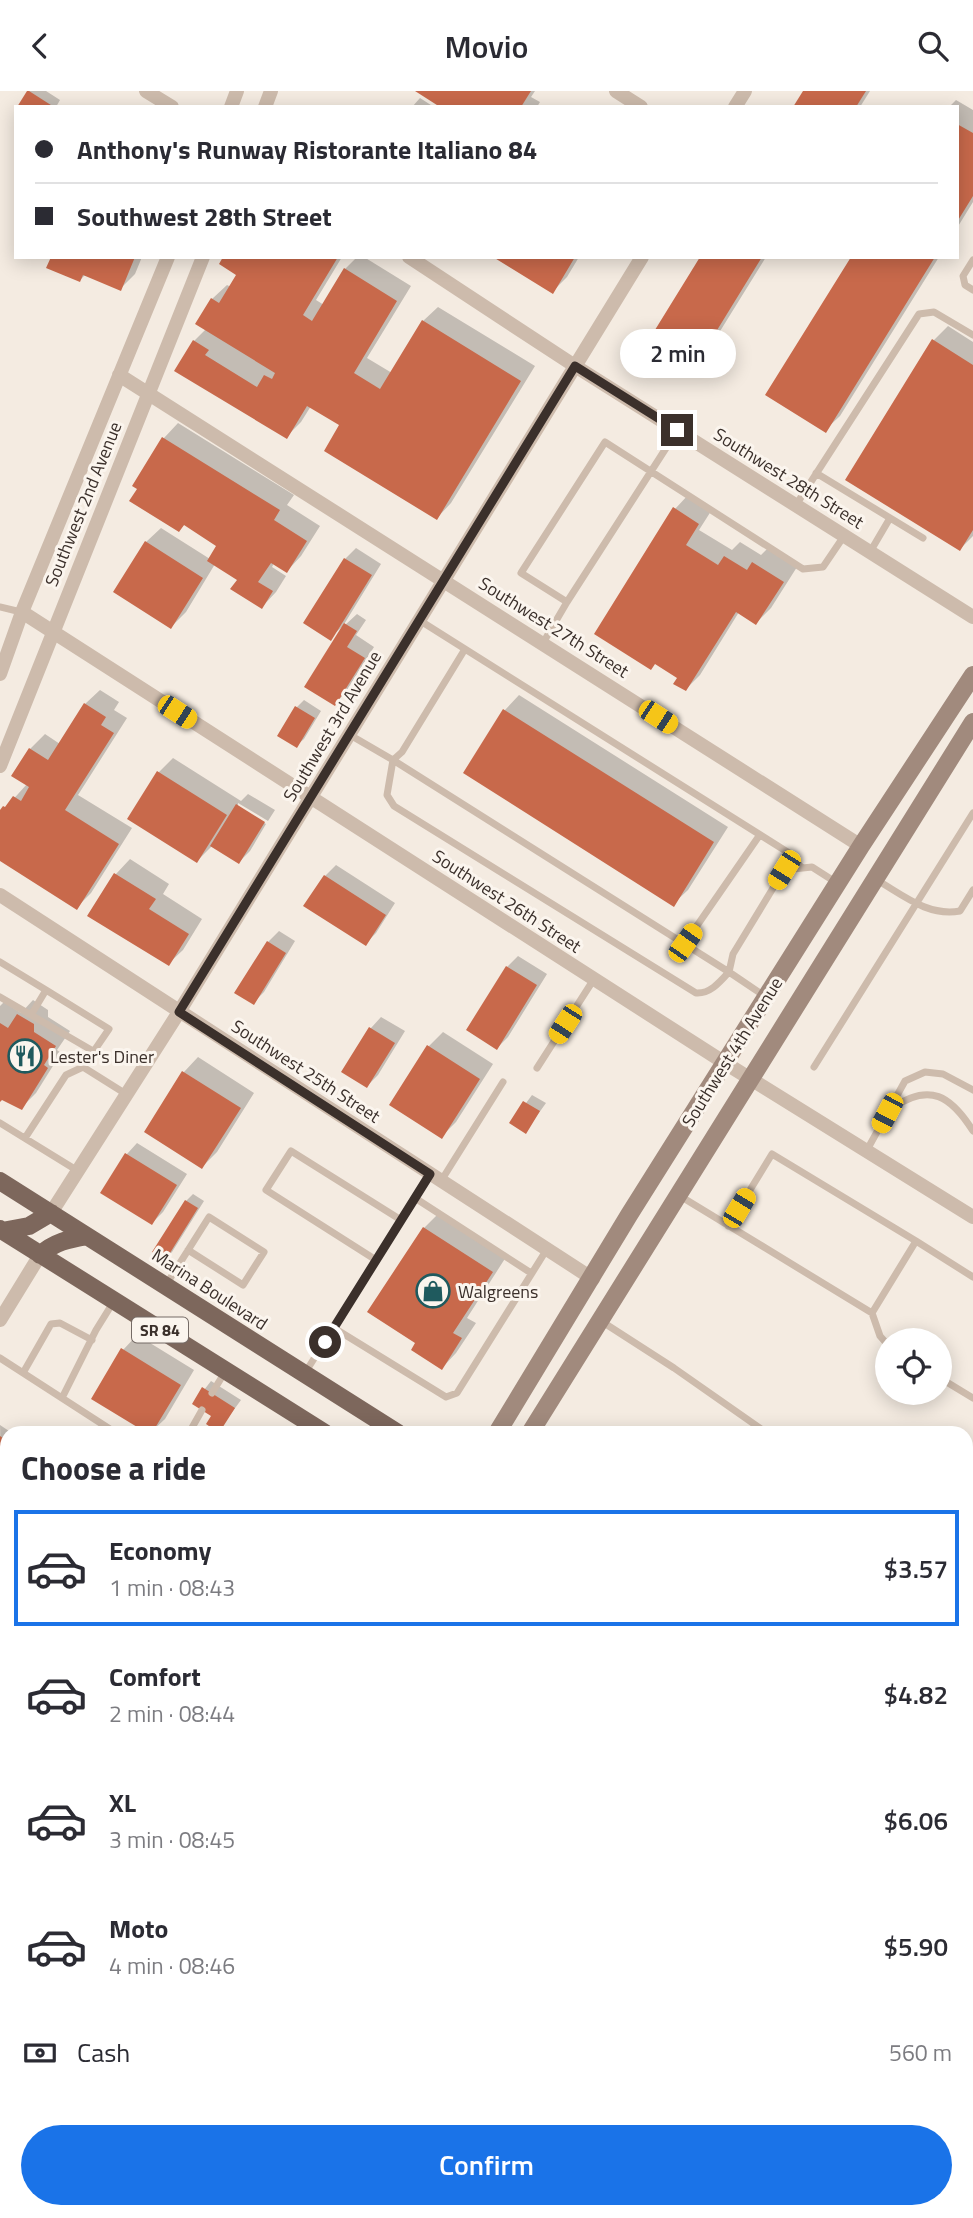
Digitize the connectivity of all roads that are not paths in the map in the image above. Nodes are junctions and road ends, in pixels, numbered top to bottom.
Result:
1 (146, 91) edge
2 (616, 91) edge
3 (169, 105) edge
4 (637, 105) edge
5 (167, 259) edge
6 (202, 259) edge
7 (412, 259) edge
8 (641, 259) edge
9 (973, 260) edge
10 (973, 290) edge
11 (973, 335) edge
12 (575, 366) junction
13 (119, 375) junction
14 (148, 394) junction
15 (677, 430) junction
16 (650, 472) junction
17 (816, 474) junction
18 (796, 505) junction
19 (890, 518) junction
20 (844, 536) junction
21 (923, 538) dead end
22 (870, 552) junction
23 (444, 580) junction
24 (567, 602) junction
25 (0, 607) edge
26 (22, 612) junction
27 (973, 617) edge
28 (419, 620) junction
29 (53, 631) junction
30 (542, 643) junction
31 (465, 649) junction
32 (0, 674) edge
33 (973, 675) edge
34 (973, 722) edge
35 (350, 735) junction
36 (393, 760) junction
37 (0, 766) edge
38 (311, 799) junction
39 (973, 813) edge
40 (760, 836) junction
41 (860, 846) junction
42 (801, 867) junction
43 (875, 879) junction
44 (837, 883) junction
45 (973, 890) edge
46 (0, 895) edge
47 (917, 903) junction
48 (685, 943) junction
49 (0, 962) edge
50 (729, 972) junction
51 (594, 979) junction
52 (46, 990) junction
53 (0, 997) edge
54 (766, 997) junction
55 (179, 1012) junction
56 (31, 1015) junction
57 (93, 1051) junction
58 (725, 1063) junction
59 (83, 1067) junction
60 (814, 1067) dead end
61 (537, 1068) dead end
62 (749, 1078) junction
63 (503, 1082) dead end
64 (973, 1090) edge
65 (127, 1095) junction
66 (889, 1111) junction
67 (0, 1123) edge
68 (973, 1131) edge
69 (25, 1139) junction
70 (866, 1151) junction
71 (78, 1171) junction
72 (436, 1178) junction
73 (0, 1181) edge
74 (677, 1194) junction
75 (415, 1198) junction
76 (51, 1213) junction
77 (973, 1217) edge
78 (401, 1220) junction
79 (728, 1226) junction
80 (1, 1230) edge
81 (87, 1235) junction
82 (916, 1241) junction
83 (188, 1249) junction
84 (547, 1249) junction
85 (40, 1255) junction
86 (376, 1260) junction
87 (531, 1273) junction
88 (973, 1277) edge
89 (593, 1279) junction
90 (165, 1285) junction
91 (114, 1301) junction
92 (872, 1313) junction
93 (0, 1321) edge
94 (601, 1321) junction
95 (334, 1328) junction
96 (877, 1328) edge
97 (92, 1340) junction
98 (0, 1358) edge
99 (226, 1371) junction
100 (23, 1373) junction
101 (304, 1374) junction
102 (952, 1385) edge
103 (212, 1394) dead end
104 (62, 1398) junction
105 (973, 1398) edge
106 (202, 1411) dead end
107 (105, 1426) edge
108 (193, 1426) edge
109 (301, 1426) edge
110 (387, 1426) edge
111 (501, 1426) edge
112 (534, 1426) edge
113 (757, 1426) edge

1 - 3 street
2 - 4 street
5 - 13 street, Southwest 2nd Avenue
6 - 14 street, Southwest 2nd Avenue
7 - 12 street, Southwest 28th Street
8 - 12 street, Southwest 3rd Avenue
9 - 10 lane
11 - 17 lane
12 - 15 street, Southwest 28th Street
12 - 23 street, Southwest 3rd Avenue
13 - 14 street, Southwest 27th Street
13 - 26 street, Southwest 2nd Avenue
14 - 23 street, Southwest 27th Street
14 - 29 street, Southwest 2nd Avenue
15 - 16 lane
15 - 18 street, Southwest 28th Street
16 - 20 lane
16 - 24 lane
16 - 24 lane
17 - 18 lane
17 - 19 lane
18 - 20 street, Southwest 28th Street
19 - 21 lane
19 - 22 lane
20 - 22 street, Southwest 28th Street
22 - 27 street, Southwest 28th Street
23 - 28 street, Southwest 3rd Avenue
23 - 30 street, Southwest 27th Street
24 - 30 lane
25 - 26 lane
26 - 29 street, Southwest 26th Street
26 - 32 street, Southwest 2nd Avenue
28 - 31 lane
28 - 35 street, Southwest 3rd Avenue
29 - 37 street, Southwest 2nd Avenue
29 - 38 street, Southwest 26th Street
30 - 41 street, Southwest 27th Street
31 - 36 lane
31 - 40 lane
33 - 41 street, Southwest 4th Avenue
34 - 43 street, Southwest 4th Avenue
35 - 36 lane
35 - 38 street, Southwest 3rd Avenue
36 - 48 lane
36 - 50 lane
38 - 51 street, Southwest 26th Street
38 - 55 street, Southwest 3rd Avenue
39 - 47 lane
40 - 42 lane
40 - 48 lane
41 - 44 street, Southwest 4th Avenue
42 - 44 lane
42 - 50 lane
43 - 47 lane
43 - 62 street, Southwest 4th Avenue
44 - 54 street, Southwest 4th Avenue
45 - 47 lane
46 - 55 street, Southwest 25th Street
47 - 60 lane
48 - 50 lane
49 - 52 lane
50 - 54 lane
51 - 58 street, Southwest 26th Street
51 - 61 lane
52 - 56 lane
52 - 57 lane
53 - 56 lane
54 - 58 street, Southwest 4th Avenue
55 - 65 street, Southwest 3rd Avenue
55 - 72 street, Southwest 25th Street
56 - 57 lane
57 - 59 lane
58 - 62 street, Southwest 26th Street
58 - 89 street, Southwest 4th Avenue
59 - 65 lane
59 - 69 lane
62 - 70 street, Southwest 26th Street
62 - 74 street, Southwest 4th Avenue
63 - 72 lane
64 - 66 lane
65 - 71 street, Southwest 3rd Avenue
66 - 68 lane
66 - 70 lane
67 - 69 lane
69 - 71 lane
70 - 77 street, Southwest 26th Street
71 - 76 street, Southwest 3rd Avenue
72 - 75 lane
72 - 84 street, Southwest 25th Street
73 - 76 main road, Marina Boulevard / SR 84
74 - 79 lane
74 - 94 street, Southwest 4th Avenue
75 - 78 lane
75 - 87 lane
76 - 80 main road
76 - 81 main road, Marina Boulevard / SR 84
78 - 86 lane
78 - 86 lane
79 - 82 lane
79 - 92 lane
80 - 85 main road, SR 84
81 - 85 main road
81 - 90 main road, Marina Boulevard / SR 84
82 - 88 lane
82 - 92 lane
83 - 83 lane
83 - 90 lane
84 - 87 lane
84 - 89 street, Southwest 25th Street
85 - 91 main road, SR 84
85 - 93 street
86 - 95 lane
87 - 95 lane
89 - 111 street, Southwest 4th Avenue
90 - 101 main road, Marina Boulevard / SR 84
91 - 97 lane
91 - 99 main road, SR 84
92 - 96 lane
94 - 112 street, Southwest 4th Avenue
94 - 113 lane
95 - 101 lane
97 - 100 lane
97 - 104 lane
98 - 100 lane
99 - 103 lane
99 - 109 main road, SR 84
100 - 104 lane
101 - 110 main road, Marina Boulevard / SR 84
102 - 105 lane
104 - 107 lane
106 - 108 lane

